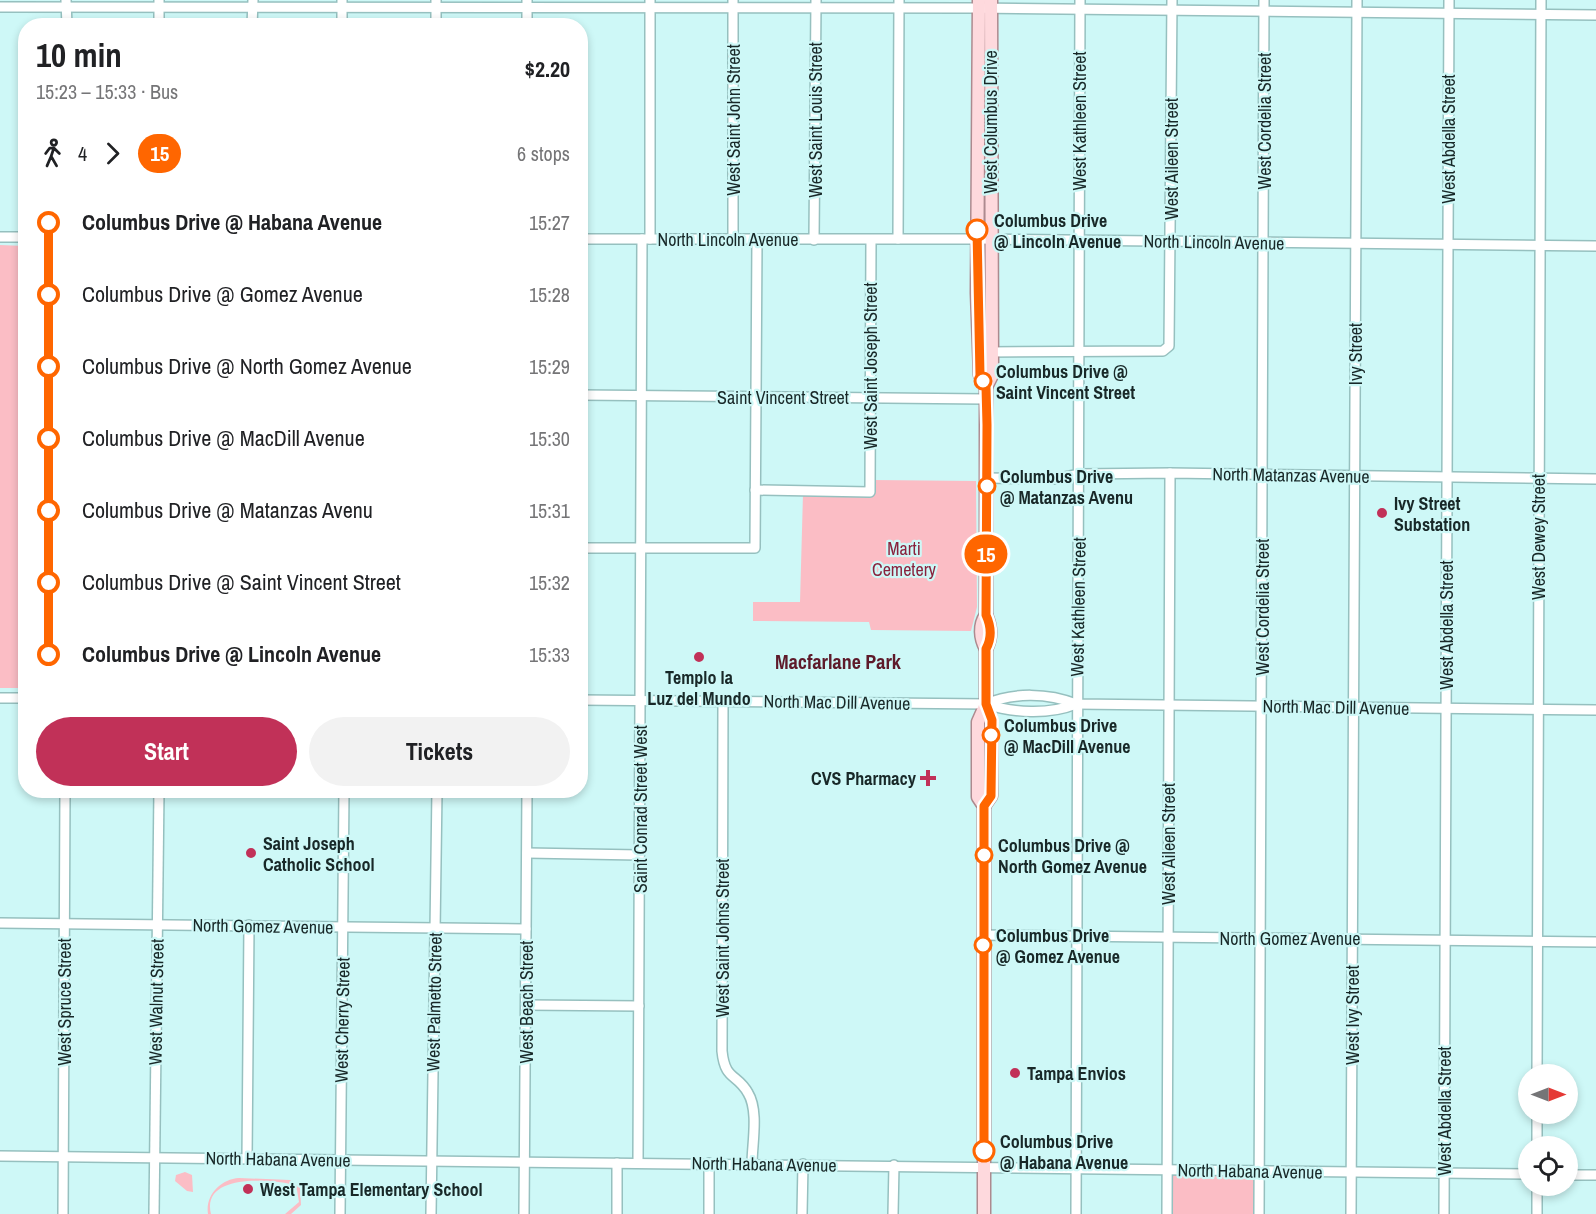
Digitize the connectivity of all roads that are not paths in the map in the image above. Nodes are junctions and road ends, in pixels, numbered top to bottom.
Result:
1 (1264, 0) edge
2 (1357, 0) edge
3 (1449, 0) edge
4 (1541, 0) edge
5 (66, 4) edge
6 (159, 4) edge
7 (253, 4) edge
8 (436, 4) edge
9 (527, 4) edge
10 (650, 4) edge
11 (733, 4) edge
12 (816, 4) edge
13 (899, 4) edge
14 (985, 4) edge
15 (342, 5) edge
16 (1080, 5) edge
17 (1172, 5) edge
18 (0, 7) edge
19 (1264, 11) junction
20 (1357, 13) junction
21 (1449, 13) junction
22 (1541, 15) junction
23 (1596, 15) edge
24 (0, 237) edge
25 (18, 237) edge
26 (588, 239) edge
27 (646, 239) junction
28 (733, 239) junction
29 (898, 239) junction
30 (757, 240) junction
31 (814, 240) junction
32 (871, 240) junction
33 (983, 240) junction
34 (1078, 240) junction
35 (1171, 241) junction
36 (1263, 242) junction
37 (1355, 244) junction
38 (1448, 245) junction
39 (1540, 246) junction
40 (1596, 246) edge
41 (1081, 351) junction
42 (985, 352) junction
43 (986, 393) junction
44 (588, 395) edge
45 (642, 396) junction
46 (756, 397) junction
47 (870, 397) junction
48 (1170, 473) junction
49 (1080, 474) junction
50 (1262, 475) junction
51 (1354, 476) junction
52 (1446, 477) junction
53 (987, 478) junction
54 (1539, 478) junction
55 (1596, 479) edge
56 (755, 490) junction
57 (588, 549) edge
58 (642, 549) junction
59 (0, 698) edge
60 (18, 698) edge
61 (588, 700) edge
62 (641, 701) junction
63 (723, 701) junction
64 (986, 704) junction
65 (1076, 704) junction
66 (1168, 705) junction
67 (1261, 706) junction
68 (1353, 707) junction
69 (1445, 709) junction
70 (1538, 709) junction
71 (1596, 710) edge
72 (65, 798) edge
73 (159, 798) edge
74 (344, 798) edge
75 (436, 798) edge
76 (527, 798) edge
77 (526, 853) junction
78 (639, 855) junction
79 (0, 923) edge
80 (64, 924) junction
81 (157, 924) junction
82 (249, 925) junction
83 (343, 927) junction
84 (435, 928) junction
85 (526, 928) junction
86 (983, 934) junction
87 (1075, 936) junction
88 (1167, 937) junction
89 (1260, 938) junction
90 (1352, 939) junction
91 (1445, 940) junction
92 (1537, 941) junction
93 (1596, 942) edge
94 (526, 1005) junction
95 (639, 1006) junction
96 (1537, 1064) edge
97 (0, 1156) edge
98 (64, 1157) junction
99 (154, 1158) junction
100 (247, 1159) junction
101 (340, 1160) junction
102 (432, 1161) junction
103 (524, 1161) junction
104 (617, 1163) junction
105 (638, 1163) junction
106 (709, 1163) junction
107 (752, 1164) junction
108 (802, 1164) junction
109 (894, 1165) junction
110 (984, 1167) junction
111 (1077, 1169) junction
112 (1167, 1170) junction
113 (1260, 1171) junction
114 (1352, 1172) junction
115 (1444, 1173) junction
116 (1518, 1174) edge
117 (1578, 1175) edge
118 (1596, 1175) edge
119 (1537, 1196) edge
120 (63, 1214) edge
121 (154, 1214) edge
122 (340, 1214) edge
123 (431, 1214) edge
124 (524, 1214) edge
125 (617, 1214) edge
126 (709, 1214) edge
127 (802, 1214) edge
128 (894, 1214) edge
129 (984, 1214) edge
130 (1076, 1214) edge
131 (1167, 1214) edge
132 (1260, 1214) edge
133 (1352, 1214) edge
134 (1444, 1214) edge
135 (1537, 1214) edge

1 - 19 street, West Cordelia Street
2 - 20 street, Ivy Street
3 - 21 street, West Abdella Street
4 - 22 street, West Dewey Street
5 - 6 street
5 - 18 street
6 - 7 street
7 - 15 street
8 - 9 street
8 - 15 street
9 - 10 street
10 - 11 street
10 - 27 street, Saint Conrad Street West
11 - 12 street
11 - 28 street, West Saint John Street
12 - 13 street
12 - 31 street, West Saint Louis Street
13 - 14 street
13 - 29 street
14 - 16 street
14 - 33 main road, West Columbus Drive
16 - 17 street
16 - 34 street, West Kathleen Street
17 - 19 street
17 - 35 street, West Aileen Street
19 - 20 street
19 - 36 street, West Cordelia Street
20 - 21 street
20 - 37 street, Ivy Street
21 - 22 street
21 - 38 street, West Abdella Street
22 - 23 street
22 - 39 street, West Dewey Street
24 - 25 street
26 - 27 street, North Lincoln Avenue
27 - 28 street, North Lincoln Avenue
27 - 45 street, Saint Conrad Street West
28 - 30 street, North Lincoln Avenue
29 - 32 street, North Lincoln Avenue
29 - 33 street, North Lincoln Avenue
30 - 31 street, North Lincoln Avenue
30 - 46 street
31 - 32 street, North Lincoln Avenue
32 - 47 street, West Saint Joseph Street
33 - 34 street, North Lincoln Avenue
33 - 42 main road, West Columbus Drive
34 - 35 street, North Lincoln Avenue
34 - 41 street, West Kathleen Street
35 - 36 street, North Lincoln Avenue
35 - 41 street, West Aileen Street
36 - 37 street, North Lincoln Avenue
36 - 50 street, West Cordelia Street
37 - 38 street, North Lincoln Avenue
37 - 51 street, Ivy Street
38 - 39 street, North Lincoln Avenue
38 - 52 street, West Abdella Street
39 - 40 street, North Lincoln Avenue
39 - 54 street, West Dewey Street
41 - 42 street
41 - 49 street, West Kathleen Street
42 - 43 main road, West Columbus Drive
43 - 47 street, Saint Vincent Street
43 - 53 main road, West Columbus Drive
44 - 45 street, Saint Vincent Street
45 - 46 street, Saint Vincent Street
45 - 58 street, Saint Conrad Street West
46 - 47 street, Saint Vincent Street
46 - 56 street
47 - 56 street, West Saint Joseph Street
48 - 49 street, North Matanzas Avenue
48 - 50 street, North Matanzas Avenue
48 - 66 street, West Aileen Street
49 - 53 street, North Matanzas Avenue
49 - 65 street, West Kathleen Street
50 - 51 street, North Matanzas Avenue
50 - 67 street, West Cordelia Street
51 - 52 street, North Matanzas Avenue
51 - 68 street, Ivy Street
52 - 54 street, North Matanzas Avenue
52 - 69 street, West Abdella Street
53 - 64 main road, West Columbus Drive
54 - 55 street, North Matanzas Avenue
54 - 70 street, West Dewey Street
56 - 58 street
57 - 58 street
58 - 62 street, Saint Conrad Street West
59 - 60 street
61 - 62 street, North Mac Dill Avenue
62 - 63 street, North Mac Dill Avenue
62 - 78 street, Saint Conrad Street West
63 - 64 street, North Mac Dill Avenue
63 - 107 street, West Saint Johns Street
64 - 65 street, North Mac Dill Avenue
64 - 86 main road, West Columbus Drive
65 - 66 street, North Mac Dill Avenue
65 - 87 street, West Kathleen Street
66 - 67 street, North Mac Dill Avenue
66 - 88 street, West Aileen Street
67 - 68 street, North Mac Dill Avenue
67 - 89 street, West Cordelia Street
68 - 69 street, North Mac Dill Avenue
68 - 90 street, West Ivy Street
69 - 70 street, North Mac Dill Avenue
69 - 91 street, West Abdella Street
70 - 71 street, North Mac Dill Avenue
70 - 92 street, West Dewey Street
72 - 80 street, West Spruce Street
73 - 81 street, West Walnut Street
74 - 83 street, West Cherry Street
75 - 84 street, West Palmetto Street
76 - 77 street, West Beach Street
77 - 78 street
77 - 85 street, West Beach Street
78 - 95 street, Saint Conrad Street West
79 - 80 street, North Gomez Avenue
80 - 81 street, North Gomez Avenue
80 - 98 street, West Spruce Street
81 - 82 street, North Gomez Avenue
81 - 99 street, West Walnut Street
82 - 83 street, North Gomez Avenue
82 - 100 street
83 - 84 street, North Gomez Avenue
83 - 101 street, West Cherry Street
84 - 85 street, North Gomez Avenue
84 - 102 street, West Palmetto Street
85 - 94 street, West Beach Street
86 - 87 street, North Gomez Avenue
86 - 110 main road, West Columbus Drive
87 - 88 street, North Gomez Avenue
87 - 111 street, West Kathleen Street
88 - 89 street, North Gomez Avenue
88 - 112 street, West Aileen Street
89 - 90 street, North Gomez Avenue
89 - 113 street, West Cordelia Street
90 - 91 street, North Gomez Avenue
90 - 114 street, West Ivy Street
91 - 92 street, North Gomez Avenue
91 - 115 street, West Abdella Street
92 - 93 street, North Gomez Avenue
92 - 96 street, West Dewey Street
94 - 95 street
94 - 103 street, West Beach Street
95 - 105 street, Saint Conrad Street West
97 - 98 street, North Habana Avenue
98 - 99 street, North Habana Avenue
98 - 120 street, West Spruce Street
99 - 100 street, North Habana Avenue
99 - 121 street, West Walnut Street
100 - 101 street, North Habana Avenue
101 - 102 street, North Habana Avenue
101 - 122 street, West Cherry Street
102 - 103 street, North Habana Avenue
102 - 123 street, West Palmetto Street
103 - 104 street, North Habana Avenue
103 - 124 street, West Beach Street
104 - 105 street, North Habana Avenue
104 - 125 street
105 - 106 street, North Habana Avenue
106 - 107 street, North Habana Avenue
106 - 126 street
107 - 108 street, North Habana Avenue
108 - 109 street, North Habana Avenue
108 - 127 street
109 - 110 street, North Habana Avenue
109 - 128 street
110 - 111 street, North Habana Avenue
110 - 129 main road, West Columbus Drive
111 - 112 street, North Habana Avenue
111 - 130 street, West Kathleen Street
112 - 113 street, North Habana Avenue
112 - 131 street, West Aileen Street
113 - 114 street, North Habana Avenue
113 - 132 street, West Cordelia Street
114 - 115 street, North Habana Avenue
114 - 133 street, West Ivy Street
115 - 116 street, North Habana Avenue
115 - 134 street, West Abdella Street
117 - 118 street
119 - 135 street

